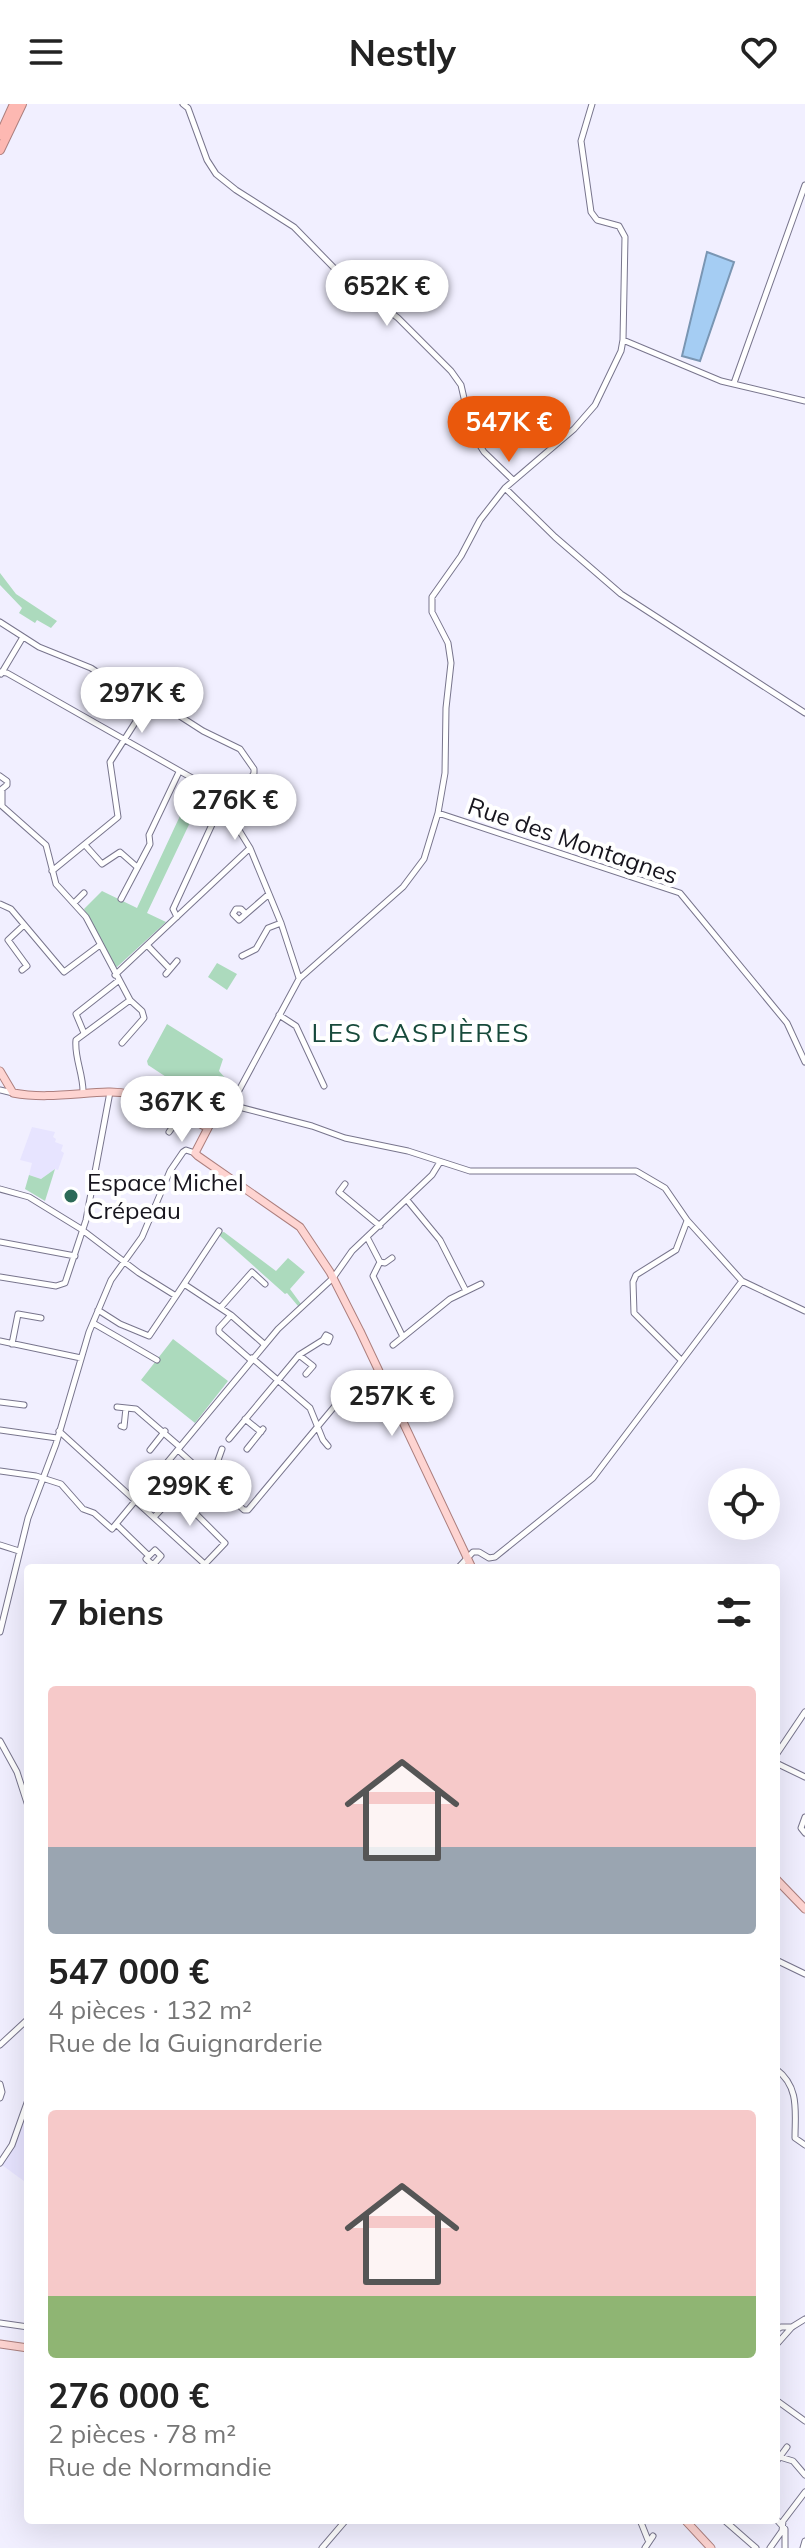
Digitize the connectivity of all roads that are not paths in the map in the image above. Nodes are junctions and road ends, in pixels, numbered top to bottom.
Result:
1 (14, 104) edge
2 (22, 104) edge
3 (183, 104) edge
4 (590, 105) edge
5 (0, 135) edge
6 (0, 150) edge
7 (805, 185) edge
8 (623, 340) junction
9 (734, 383) junction
10 (805, 401) edge
11 (513, 480) junction
12 (505, 488) junction
13 (0, 622) edge
14 (23, 637) junction
15 (1, 674) edge
16 (149, 701) junction
17 (805, 713) edge
18 (123, 741) junction
19 (179, 772) junction
20 (0, 775) edge
21 (1, 788) edge
22 (226, 809) junction
23 (438, 813) junction
24 (85, 845) junction
25 (250, 848) junction
26 (137, 867) junction
27 (52, 871) junction
28 (84, 893) dead end
29 (269, 894) junction
30 (121, 899) dead end
31 (74, 903) junction
32 (0, 904) edge
33 (246, 914) dead end
34 (177, 917) junction
35 (281, 923) junction
36 (24, 925) junction
37 (100, 945) junction
38 (147, 945) junction
39 (166, 948) dead end
40 (158, 956) junction
41 (242, 956) dead end
42 (177, 961) dead end
43 (22, 970) dead end
44 (301, 977) junction
45 (117, 978) junction
46 (130, 1000) junction
47 (279, 1015) junction
48 (84, 1033) junction
49 (122, 1043) dead end
50 (805, 1062) edge
51 (2, 1075) edge
52 (324, 1086) dead end
53 (0, 1089) edge
54 (110, 1092) junction
55 (13, 1093) junction
56 (83, 1095) junction
57 (231, 1105) junction
58 (182, 1114) junction
59 (208, 1128) junction
60 (169, 1132) dead end
61 (195, 1153) junction
62 (440, 1162) junction
63 (345, 1184) dead end
64 (0, 1189) edge
65 (407, 1200) junction
66 (687, 1220) junction
67 (380, 1226) junction
68 (81, 1229) junction
69 (219, 1231) dead end
70 (367, 1237) junction
71 (0, 1242) edge
72 (75, 1256) junction
73 (392, 1258) dead end
74 (124, 1261) junction
75 (380, 1262) junction
76 (0, 1277) edge
77 (333, 1278) junction
78 (742, 1281) junction
79 (184, 1284) junction
80 (265, 1284) dead end
81 (481, 1284) dead end
82 (466, 1291) junction
83 (176, 1296) junction
84 (221, 1307) junction
85 (98, 1310) junction
86 (805, 1311) edge
87 (231, 1315) junction
88 (41, 1318) dead end
89 (93, 1323) junction
90 (403, 1337) junction
91 (323, 1340) dead end
92 (0, 1341) edge
93 (12, 1344) junction
94 (264, 1344) junction
95 (393, 1345) dead end
96 (299, 1355) junction
97 (81, 1358) junction
98 (251, 1359) junction
99 (157, 1360) dead end
100 (681, 1360) junction
101 (306, 1374) dead end
102 (277, 1379) junction
103 (339, 1401) dead end
104 (0, 1402) edge
105 (24, 1405) dead end
106 (117, 1407) dead end
107 (126, 1408) junction
108 (245, 1419) junction
109 (121, 1426) dead end
110 (317, 1426) junction
111 (0, 1430) edge
112 (165, 1431) junction
113 (58, 1435) junction
114 (229, 1439) dead end
115 (328, 1446) dead end
116 (179, 1448) junction
117 (222, 1449) dead end
118 (247, 1449) dead end
119 (150, 1450) dead end
120 (0, 1471) edge
121 (206, 1476) junction
122 (222, 1476) dead end
123 (42, 1478) junction
124 (215, 1484) junction
125 (137, 1500) junction
126 (154, 1517) junction
127 (116, 1524) junction
128 (0, 1545) edge
129 (19, 1551) junction
130 (149, 1556) dead end
131 (467, 1558) junction
132 (205, 1564) edge
133 (209, 1564) edge
134 (462, 1564) edge
135 (470, 1564) edge
136 (0, 1632) edge
137 (805, 1712) edge
138 (0, 1741) edge
139 (780, 1749) edge
140 (780, 1765) edge
141 (805, 1777) edge
142 (24, 1794) edge
143 (805, 1817) edge
144 (805, 1833) edge
145 (780, 1883) edge
146 (805, 1909) edge
147 (780, 1962) edge
148 (805, 1974) edge
149 (24, 2023) edge
150 (0, 2045) edge
151 (780, 2073) edge
152 (0, 2084) edge
153 (0, 2098) edge
154 (24, 2111) edge
155 (805, 2145) edge
156 (0, 2163) edge
157 (805, 2319) edge
158 (0, 2323) edge
159 (24, 2326) edge
160 (792, 2327) junction
161 (780, 2328) edge
162 (780, 2340) edge
163 (0, 2344) edge
164 (24, 2347) edge
165 (780, 2403) edge
166 (805, 2421) edge
167 (787, 2447) dead end
168 (780, 2457) edge
169 (780, 2460) edge
170 (805, 2475) edge
171 (805, 2492) edge
172 (780, 2522) edge
173 (343, 2524) edge
174 (642, 2524) edge
175 (689, 2524) edge
176 (729, 2524) edge
177 (784, 2525) junction
178 (805, 2541) edge
179 (322, 2548) edge
180 (645, 2548) edge
181 (711, 2548) edge
182 (757, 2548) edge
183 (770, 2548) edge
184 (785, 2548) edge
185 (803, 2548) edge

1 - 5 highway
2 - 6 highway
3 - 11 street
4 - 8 street
7 - 9 street
8 - 9 street
8 - 11 street
9 - 10 street
11 - 12 street
12 - 17 street
12 - 23 street
13 - 14 street
14 - 15 street
14 - 16 street
15 - 18 street
16 - 18 street
16 - 22 street
18 - 19 street
18 - 24 street
19 - 22 street
19 - 26 street
20 - 21 street
21 - 27 street
22 - 25 street
22 - 34 street
23 - 44 street
23 - 50 street, Rue des Montagnes
24 - 26 street
24 - 27 street
25 - 29 street
25 - 34 street
26 - 30 street
27 - 31 street
28 - 31 street
29 - 33 street
29 - 35 street
31 - 37 street
32 - 36 street
34 - 38 street
35 - 41 street
35 - 44 street
36 - 37 street
36 - 43 street
37 - 45 street
38 - 40 street
38 - 45 street
39 - 40 street
40 - 42 street
44 - 47 street
45 - 46 street
45 - 48 street
46 - 48 street
46 - 49 street
47 - 52 street
47 - 57 street
48 - 56 street
51 - 53 street
51 - 55 main road
53 - 55 street
54 - 56 main road
54 - 58 main road
54 - 68 street
55 - 56 main road
57 - 59 street
57 - 62 street
58 - 59 main road
58 - 60 street
59 - 61 main road
61 - 74 street
61 - 77 main road
62 - 65 street
62 - 66 street
63 - 67 street
64 - 68 street
65 - 67 street
65 - 82 street
66 - 78 street
66 - 100 street
67 - 70 street
68 - 72 street
68 - 74 street
69 - 79 street
70 - 75 street
70 - 77 street
71 - 72 street
72 - 76 street
73 - 75 street
74 - 83 street
74 - 85 street
75 - 90 street
77 - 94 street
77 - 131 main road
78 - 86 street
78 - 100 street
79 - 83 street
79 - 84 street
80 - 84 street
81 - 82 street
82 - 90 street
83 - 85 street
84 - 87 street
85 - 89 street
87 - 94 street
87 - 98 street
88 - 93 street
89 - 97 street
89 - 99 street
90 - 95 street
91 - 96 street
92 - 93 street
93 - 97 street
94 - 98 street
96 - 101 street
96 - 102 street
97 - 113 street
98 - 102 street
98 - 116 street
100 - 131 street
102 - 108 street
102 - 110 street
103 - 110 street
104 - 105 street
106 - 107 street
107 - 109 street
107 - 112 street
108 - 114 street
108 - 118 street
110 - 115 street
110 - 124 street
111 - 113 street
112 - 116 street
112 - 119 street
113 - 123 street
113 - 125 street
116 - 121 street
116 - 125 street
117 - 121 street
120 - 123 street
121 - 124 street
122 - 124 street
123 - 127 street
123 - 129 street
125 - 126 street
125 - 127 street
126 - 132 street
126 - 133 street
127 - 130 street
128 - 129 street
129 - 136 street
131 - 134 street
131 - 135 main road
137 - 139 street
138 - 142 street
140 - 141 street
143 - 144 street
145 - 146 main road
147 - 148 street
149 - 150 street
151 - 155 street
152 - 153 street
154 - 156 street
157 - 160 street
158 - 159 street
160 - 161 street
160 - 162 street
163 - 164 main road
165 - 166 street
167 - 168 street
169 - 170 street
171 - 177 street
172 - 177 street
173 - 179 street
174 - 180 street
175 - 181 main road
176 - 182 street
177 - 183 street
177 - 184 street
178 - 185 street

